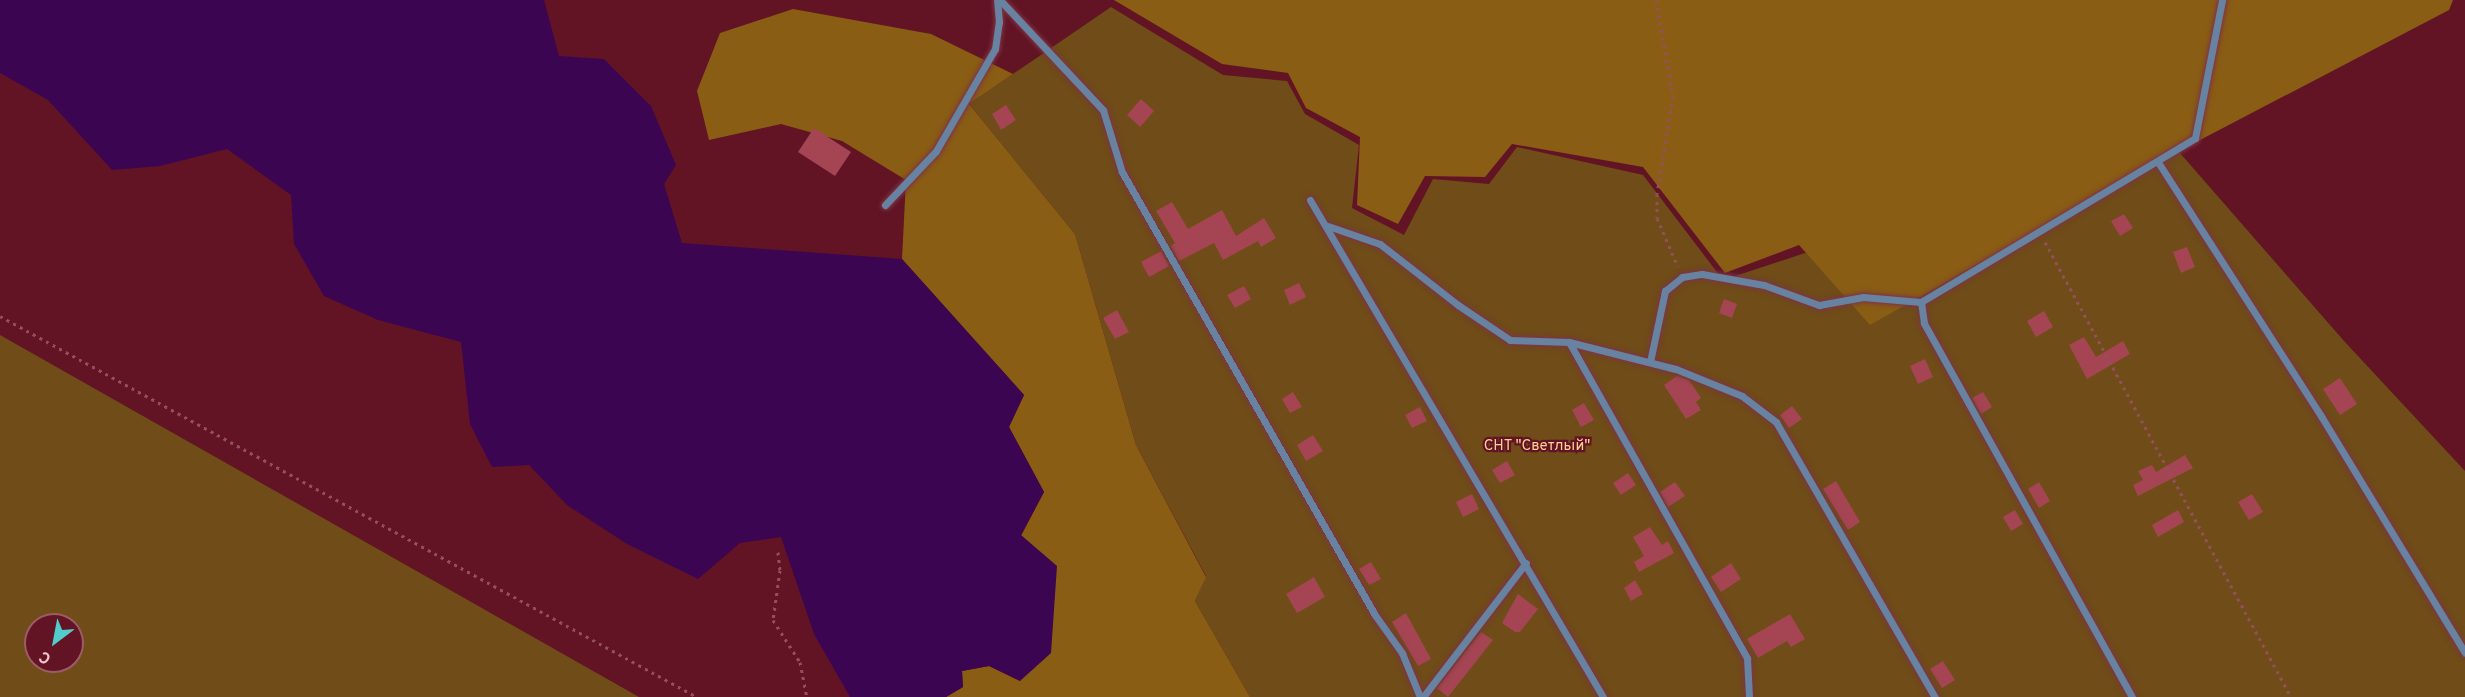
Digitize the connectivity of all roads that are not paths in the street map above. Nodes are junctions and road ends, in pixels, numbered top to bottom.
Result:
1 (998, 0) edge
2 (2222, 0) edge
3 (2158, 162) junction
4 (1310, 200) dead end
5 (885, 205) dead end
6 (1328, 226) junction
7 (1921, 302) junction
8 (1569, 342) junction
9 (1650, 362) junction
10 (1526, 563) junction
11 (2465, 653) edge
12 (1421, 697) edge
13 (1603, 697) edge
14 (1749, 697) edge
15 (1935, 697) edge
16 (2132, 697) edge

1 - 5 lane
1 - 12 lane
2 - 3 lane
3 - 7 lane
3 - 11 lane
4 - 6 lane
6 - 8 lane
6 - 10 lane
7 - 9 lane
7 - 16 lane
8 - 9 lane
8 - 14 lane
9 - 15 lane
10 - 12 lane
10 - 13 lane

